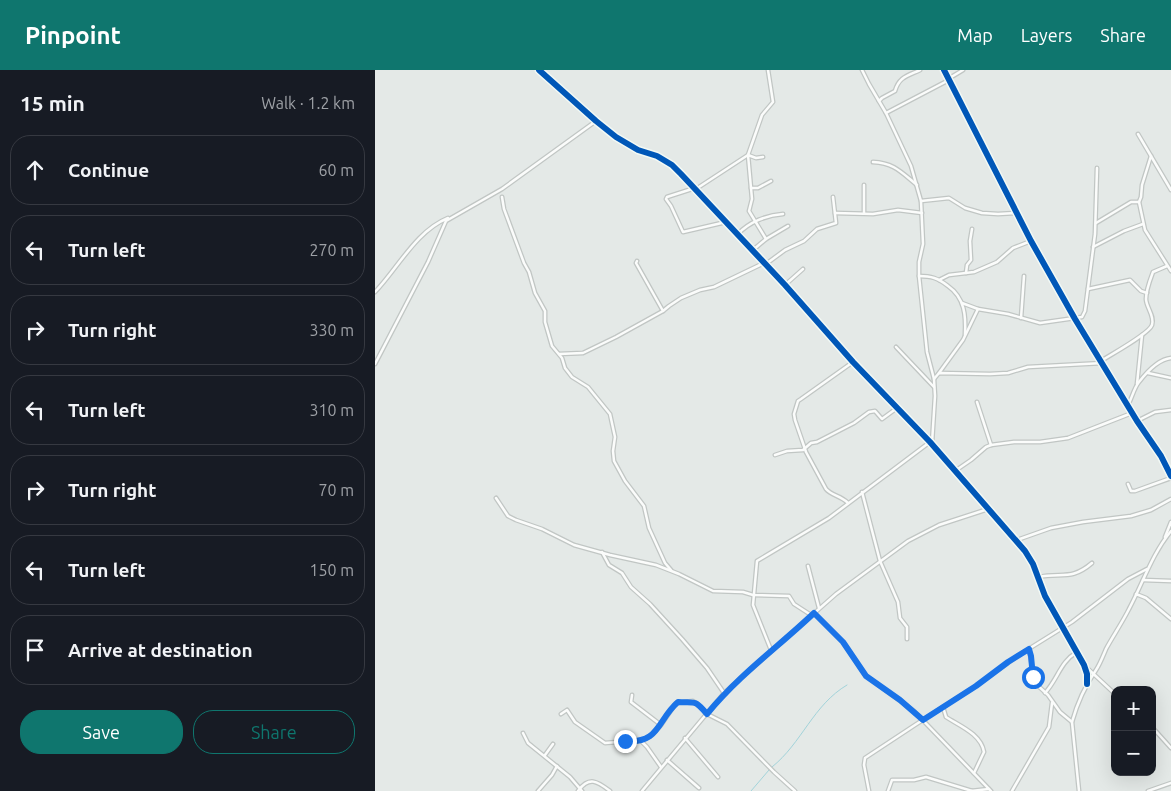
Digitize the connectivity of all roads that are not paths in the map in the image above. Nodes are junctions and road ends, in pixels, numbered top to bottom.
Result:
1 (539, 70) edge
2 (768, 70) edge
3 (862, 70) edge
4 (920, 70) edge
5 (944, 70) edge
6 (963, 70) edge
7 (949, 79) junction
8 (879, 101) junction
9 (886, 113) junction
10 (595, 121) junction
11 (1138, 134) dead end
12 (748, 155) junction
13 (1151, 156) junction
14 (763, 157) dead end
15 (873, 162) dead end
16 (1097, 168) dead end
17 (771, 181) dead end
18 (864, 185) dead end
19 (917, 185) junction
20 (695, 188) junction
21 (751, 188) junction
22 (1171, 190) edge
23 (833, 197) dead end
24 (502, 198) dead end
25 (921, 201) junction
26 (1139, 202) junction
27 (835, 213) junction
28 (922, 213) junction
29 (1016, 213) junction
30 (783, 214) dead end
31 (865, 214) junction
32 (449, 218) junction
33 (726, 222) junction
34 (755, 222) junction
35 (1096, 223) junction
36 (1143, 224) junction
37 (788, 226) dead end
38 (972, 229) dead end
39 (738, 234) junction
40 (765, 239) junction
41 (1031, 241) junction
42 (1093, 247) junction
43 (753, 250) junction
44 (637, 261) dead end
45 (765, 264) junction
46 (1167, 266) junction
47 (803, 269) dead end
48 (1171, 271) edge
49 (965, 273) junction
50 (919, 276) junction
51 (1024, 276) dead end
52 (939, 280) junction
53 (785, 285) junction
54 (1088, 289) junction
55 (375, 292) edge
56 (1147, 294) junction
57 (963, 303) junction
58 (978, 308) junction
59 (663, 311) junction
60 (1021, 318) junction
61 (1075, 319) junction
62 (965, 335) junction
63 (1142, 335) junction
64 (896, 347) dead end
65 (559, 354) junction
66 (1171, 358) edge
67 (853, 362) junction
68 (1102, 362) junction
69 (375, 364) edge
70 (939, 373) junction
71 (1148, 373) junction
72 (1171, 378) edge
73 (934, 379) junction
74 (1137, 384) junction
75 (935, 387) junction
76 (977, 402) dead end
77 (1128, 406) junction
78 (897, 408) junction
79 (1171, 410) edge
80 (1132, 413) junction
81 (1137, 421) junction
82 (931, 443) junction
83 (991, 445) junction
84 (805, 448) junction
85 (775, 455) dead end
86 (1170, 470) edge
87 (955, 471) junction
88 (1171, 477) edge
89 (1128, 484) dead end
90 (862, 492) junction
91 (496, 498) dead end
92 (1171, 499) edge
93 (847, 503) junction
94 (988, 509) junction
95 (1171, 522) edge
96 (1171, 532) edge
97 (1165, 539) junction
98 (1017, 540) junction
99 (602, 552) junction
100 (880, 562) junction
101 (1092, 562) dead end
102 (808, 566) dead end
103 (1147, 569) junction
104 (671, 570) junction
105 (1038, 577) junction
106 (1143, 580) junction
107 (1171, 581) edge
108 (1136, 594) junction
109 (753, 595) junction
110 (819, 608) junction
111 (813, 614) junction
112 (1171, 619) edge
113 (1064, 627) junction
114 (907, 639) dead end
115 (1029, 649) junction
116 (771, 650) junction
117 (1077, 652) junction
118 (1084, 665) junction
119 (1094, 673) junction
120 (1087, 684) junction
121 (1111, 690) edge
122 (1045, 692) junction
123 (724, 693) junction
124 (632, 695) dead end
125 (1053, 703) junction
126 (943, 707) junction
127 (561, 714) dead end
128 (707, 714) junction
129 (923, 720) junction
130 (1072, 722) junction
131 (661, 725) junction
132 (1155, 731) edge
133 (523, 733) dead end
134 (685, 738) junction
135 (641, 742) junction
136 (553, 744) dead end
137 (1171, 748) edge
138 (545, 755) junction
139 (667, 760) junction
140 (557, 766) junction
141 (661, 767) junction
142 (974, 773) junction
143 (718, 777) dead end
144 (1171, 783) edge
145 (699, 788) dead end
146 (580, 790) edge
147 (990, 790) edge
148 (538, 791) edge
149 (610, 791) edge
150 (642, 791) edge
151 (795, 791) edge
152 (869, 791) edge
153 (888, 791) edge
154 (971, 791) edge
155 (1012, 791) edge
156 (1079, 791) edge
157 (1148, 791) edge

1 - 10 street
2 - 12 street
3 - 8 street
4 - 8 street
5 - 7 street
6 - 7 street
7 - 9 street
7 - 29 street
8 - 9 street
9 - 19 street
10 - 20 street
10 - 32 street
11 - 13 street
12 - 14 street
12 - 20 street
12 - 21 street
13 - 22 street
13 - 26 street
15 - 19 street
16 - 35 street
17 - 21 street
18 - 31 street
19 - 25 street
20 - 33 street
20 - 33 street
21 - 34 street
23 - 27 street
24 - 65 street
25 - 28 street
25 - 29 street
26 - 35 street
26 - 36 street
27 - 31 street
27 - 45 street
28 - 31 street
28 - 50 street
29 - 41 street
30 - 34 street
32 - 55 street
32 - 69 street
33 - 39 street
34 - 39 street
34 - 40 street
35 - 42 street
36 - 42 street
36 - 46 street
37 - 40 street
38 - 49 street
39 - 43 street
40 - 43 street
41 - 49 street
41 - 61 street
42 - 54 street
43 - 45 street
44 - 59 street
45 - 53 street
45 - 59 street
46 - 48 street
46 - 56 street
47 - 53 street
49 - 52 street
50 - 52 street
50 - 73 street
51 - 60 street
52 - 57 street
53 - 67 street
54 - 56 street
54 - 61 street
56 - 63 street
57 - 58 street
57 - 62 street
58 - 60 street
58 - 62 street
59 - 65 street
60 - 61 street
61 - 68 street
62 - 70 street
63 - 68 street
63 - 74 street
64 - 75 street
65 - 104 street
66 - 71 street
67 - 78 street
67 - 84 street
68 - 70 street
68 - 77 street
70 - 73 street
71 - 72 street
71 - 74 street
73 - 75 street
74 - 77 street
75 - 82 street
76 - 83 street
77 - 80 street
78 - 82 street
78 - 84 street
79 - 81 street
80 - 81 street
80 - 83 street
81 - 86 street
82 - 87 street
82 - 90 street
83 - 87 street
84 - 85 street
84 - 93 street
86 - 88 street
87 - 94 street
88 - 89 street
90 - 93 street
90 - 100 street
91 - 99 street
92 - 98 street
93 - 109 street
94 - 98 street
94 - 100 street
95 - 97 street
96 - 97 street
97 - 103 street
98 - 105 street
99 - 104 street
99 - 123 street
100 - 110 street
100 - 114 street
101 - 105 street
102 - 110 street
103 - 106 street
103 - 113 street
104 - 109 street
105 - 113 street
106 - 107 street
106 - 108 street
108 - 112 street
108 - 119 street
109 - 111 street
109 - 116 street
110 - 111 street
111 - 116 street
111 - 129 street
113 - 115 street
113 - 117 street
115 - 122 street
115 - 126 street
116 - 123 street
117 - 118 street
117 - 122 street
118 - 119 street
118 - 120 street
119 - 120 street
119 - 121 street
120 - 130 street
122 - 125 street
123 - 128 street
124 - 131 street
125 - 130 street
125 - 155 street
126 - 129 street
126 - 142 street
127 - 135 street
128 - 131 street
128 - 134 street
128 - 151 street
129 - 142 street
129 - 152 street
130 - 156 street
131 - 135 street
132 - 137 street
133 - 138 street
134 - 139 street
134 - 143 street
135 - 141 street
136 - 138 street
138 - 140 street
139 - 141 street
139 - 145 street
140 - 146 street
140 - 148 street
141 - 150 street
142 - 147 street
144 - 157 street
146 - 149 street
147 - 154 street
153 - 154 street

